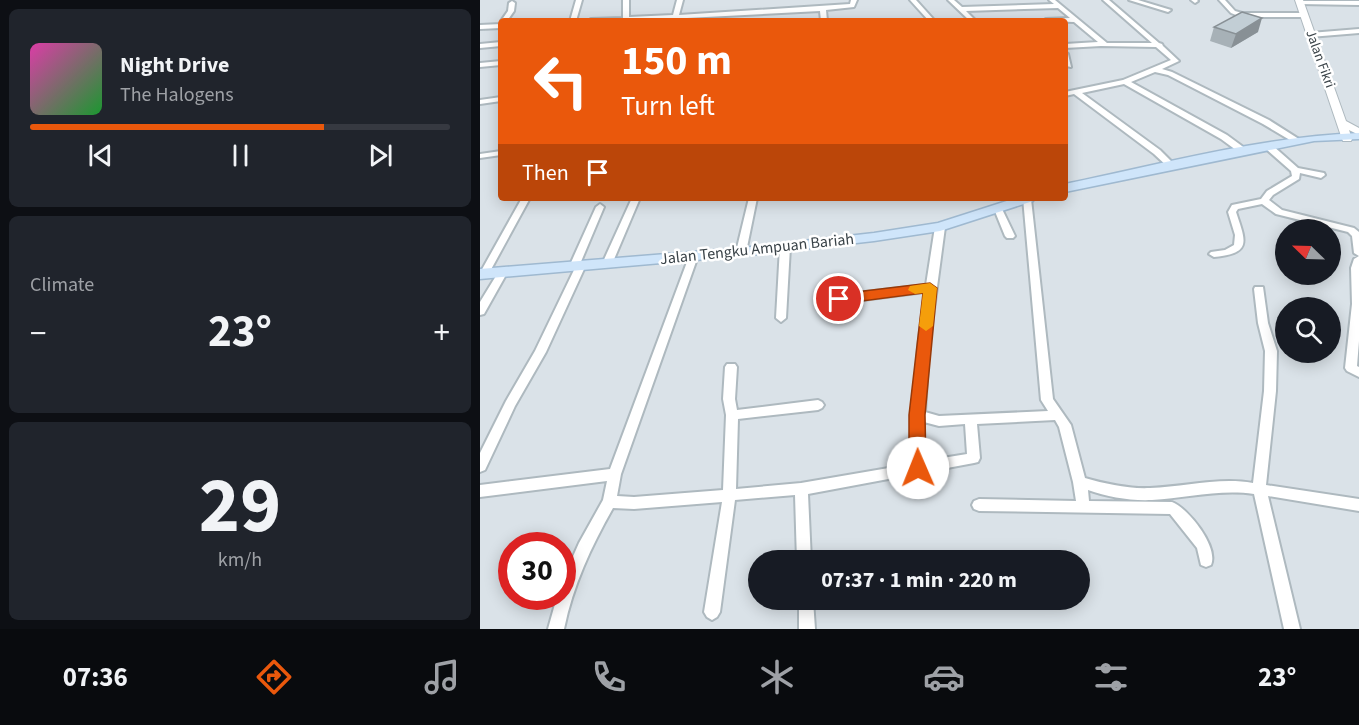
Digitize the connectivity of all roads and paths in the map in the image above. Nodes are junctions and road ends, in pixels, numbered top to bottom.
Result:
1 (579, 0) edge
2 (626, 0) edge
3 (680, 0) edge
4 (854, 0) edge
5 (913, 0) edge
6 (951, 0) edge
7 (1052, 0) edge
8 (1106, 0) edge
9 (1132, 0) edge
10 (1222, 0) edge
11 (1300, 2) edge
12 (512, 3) dead end
13 (764, 3) dead end
14 (1359, 3) edge
15 (1059, 6) junction
16 (823, 9) junction
17 (961, 9) junction
18 (1168, 10) dead end
19 (766, 12) junction
20 (1304, 15) junction
21 (676, 16) junction
22 (506, 18) edge
23 (574, 18) edge
24 (626, 18) edge
25 (651, 18) edge
26 (824, 18) edge
27 (929, 18) edge
28 (970, 18) edge
29 (1068, 20) edge
30 (1076, 20) junction
31 (498, 25) edge
32 (480, 27) edge
33 (1359, 31) edge
34 (1310, 35) junction
35 (498, 44) edge
36 (1068, 45) edge
37 (1103, 45) junction
38 (1160, 45) junction
39 (480, 46) edge
40 (1068, 61) edge
41 (498, 63) edge
42 (480, 65) edge
43 (1168, 65) junction
44 (1070, 66) dead end
45 (1154, 70) junction
46 (1170, 73) junction
47 (1125, 82) junction
48 (1076, 92) junction
49 (1068, 93) edge
50 (498, 99) edge
51 (480, 102) edge
52 (1351, 133) edge
53 (1298, 141) junction
54 (1269, 147) junction
55 (1243, 151) junction
56 (498, 153) edge
57 (480, 156) edge
58 (1171, 165) junction
59 (1295, 170) junction
60 (1321, 175) dead end
61 (1068, 187) edge
62 (524, 201) edge
63 (635, 201) edge
64 (752, 201) edge
65 (1020, 201) edge
66 (1028, 201) edge
67 (1264, 201) junction
68 (600, 207) dead end
69 (998, 209) junction
70 (940, 226) junction
71 (1010, 236) dead end
72 (785, 247) junction
73 (741, 252) junction
74 (1359, 253) edge
75 (1214, 254) dead end
76 (693, 256) junction
77 (1359, 259) edge
78 (607, 264) junction
79 (577, 267) junction
80 (502, 273) junction
81 (483, 274) edge
82 (930, 288) junction
83 (1259, 288) dead end
84 (839, 299) dead end
85 (1358, 304) edge
86 (480, 310) edge
87 (781, 318) dead end
88 (731, 367) dead end
89 (1359, 373) edge
90 (818, 405) dead end
91 (732, 415) junction
92 (917, 415) junction
93 (1056, 415) junction
94 (971, 419) junction
95 (480, 466) edge
96 (918, 468) junction
97 (615, 474) junction
98 (1080, 482) junction
99 (1259, 488) junction
100 (801, 489) junction
101 (480, 491) edge
102 (729, 496) junction
103 (609, 502) junction
104 (979, 505) dead end
105 (1359, 505) edge
106 (1083, 507) junction
107 (804, 550) edge
108 (1206, 560) dead end
109 (806, 610) edge
110 (712, 612) dead end
111 (556, 629) edge
112 (807, 629) edge
113 (1292, 629) edge

1 - 23 street
2 - 24 street
3 - 21 street
4 - 16 street
5 - 27 street
6 - 17 street
7 - 15 street
8 - 38 street
9 - 18 street
10 - 20 street
11 - 14 street
11 - 20 street, Jalan Fikri
12 - 22 street
13 - 19 street
15 - 17 street
15 - 30 street
16 - 19 street
16 - 26 street
17 - 28 street
19 - 21 street
20 - 34 street, Jalan Fikri
21 - 25 street
29 - 30 street
30 - 37 street
31 - 32 street
33 - 34 street
34 - 52 street, Jalan Fikri
35 - 39 street
36 - 37 street
37 - 38 street
38 - 43 street
40 - 44 street
41 - 42 street
43 - 45 street
43 - 46 street
45 - 46 street
45 - 47 street
46 - 53 street
47 - 48 street
47 - 55 street
48 - 49 street
48 - 58 street
50 - 51 street
52 - 53 main road
53 - 54 main road
54 - 55 main road
54 - 59 street
55 - 58 main road
56 - 57 street
58 - 61 main road
59 - 60 street
59 - 67 street
62 - 81 street
63 - 78 street
64 - 73 street
65 - 69 main road, Jalan Tengku Ampuan Bariah
66 - 93 street
67 - 74 street
67 - 75 street
68 - 79 street
69 - 70 main road, Jalan Tengku Ampuan Bariah
69 - 71 street
70 - 72 main road, Jalan Tengku Ampuan Bariah
70 - 82 street
72 - 73 main road, Jalan Tengku Ampuan Bariah
72 - 87 street
73 - 76 main road, Jalan Tengku Ampuan Bariah
76 - 78 main road, Jalan Tengku Ampuan Bariah
76 - 97 street
77 - 85 street
78 - 79 main road, Jalan Tengku Ampuan Bariah
79 - 80 main road, Jalan Tengku Ampuan Bariah
79 - 95 street
80 - 81 main road, Jalan Tengku Ampuan Bariah
80 - 86 street
82 - 84 street
82 - 92 street
83 - 99 street
85 - 89 street
88 - 91 street
90 - 91 street
91 - 102 street
92 - 94 street
92 - 96 street
93 - 94 street
93 - 98 street
94 - 96 street
96 - 100 street
97 - 101 street
97 - 103 street
98 - 99 street
98 - 106 street
99 - 105 street
99 - 113 street
100 - 102 street
100 - 107 street
102 - 103 street
102 - 110 street
103 - 111 street
104 - 106 street
106 - 108 street
109 - 112 street

